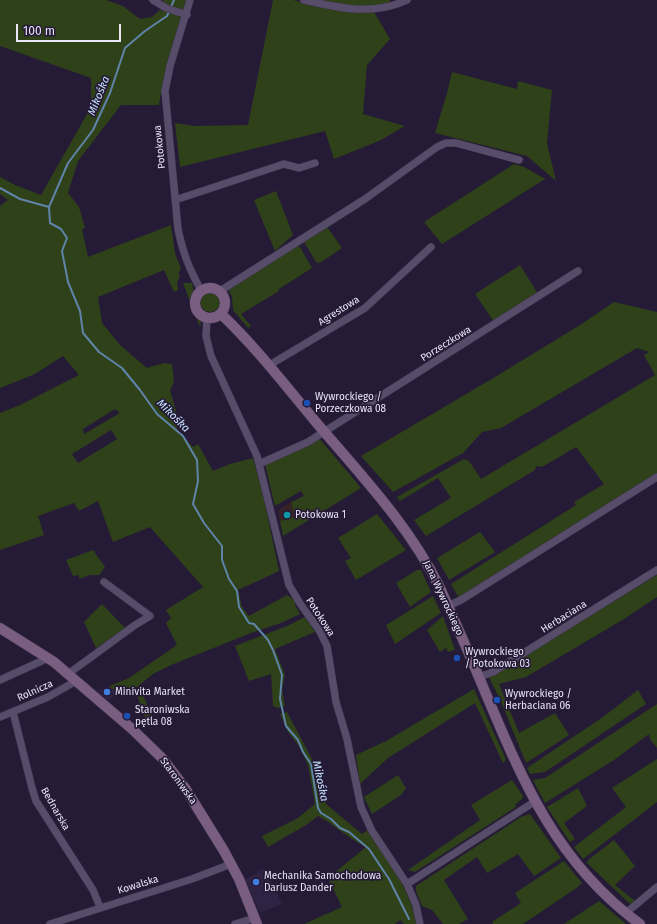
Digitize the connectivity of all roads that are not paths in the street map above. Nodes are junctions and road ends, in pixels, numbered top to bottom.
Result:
1 (153, 0) edge
2 (190, 0) edge
3 (304, 0) edge
4 (407, 0) edge
5 (187, 15) junction
6 (519, 160) dead end
7 (315, 163) dead end
8 (175, 200) junction
9 (431, 247) dead end
10 (578, 271) dead end
11 (201, 290) junction
12 (220, 291) junction
13 (221, 314) junction
14 (207, 318) junction
15 (268, 366) junction
16 (325, 432) junction
17 (259, 464) junction
18 (657, 477) edge
19 (657, 570) edge
20 (104, 582) dead end
21 (448, 606) junction
22 (0, 628) edge
23 (48, 658) junction
24 (68, 674) junction
25 (479, 677) junction
26 (0, 680) edge
27 (76, 681) junction
28 (13, 712) junction
29 (0, 717) edge
30 (534, 802) junction
31 (231, 864) junction
32 (407, 884) junction
33 (657, 887) edge
34 (100, 907) junction
35 (626, 913) junction
36 (256, 921) edge
37 (50, 924) edge
38 (235, 924) edge
39 (420, 924) edge
40 (640, 924) edge

1 - 5 street
2 - 5 street, Potokowa
3 - 4 street
5 - 8 street, Potokowa
6 - 12 street
7 - 8 street
8 - 11 street, Potokowa
9 - 15 street, Agrestowa
10 - 16 street, Porzeczkowa
11 - 12 street
11 - 14 street
12 - 13 street
13 - 14 street
13 - 15 street, Jana Wywrockiego
14 - 17 street, Potokowa
15 - 16 street, Jana Wywrockiego
16 - 17 street, Porzeczkowa
16 - 21 street, Jana Wywrockiego
17 - 32 street, Potokowa
18 - 21 street
19 - 25 street, Herbaciana
20 - 24 street
21 - 25 street, Jana Wywrockiego
22 - 23 street, Staroniwska
23 - 24 street, Staroniwska
23 - 26 street
24 - 27 street, Staroniwska
25 - 30 street, Jana Wywrockiego
27 - 28 street, Rolnicza
27 - 31 street, Staroniwska
28 - 29 street, Rolnicza
28 - 34 street, Bednarska
30 - 32 street
30 - 35 street, Jana Wywrockiego
31 - 34 street, Kowalska
31 - 36 street, Staroniwska
32 - 39 street, Potokowa
33 - 35 street
34 - 37 street, Kowalska
35 - 40 street, Jana Wywrockiego
36 - 38 street

